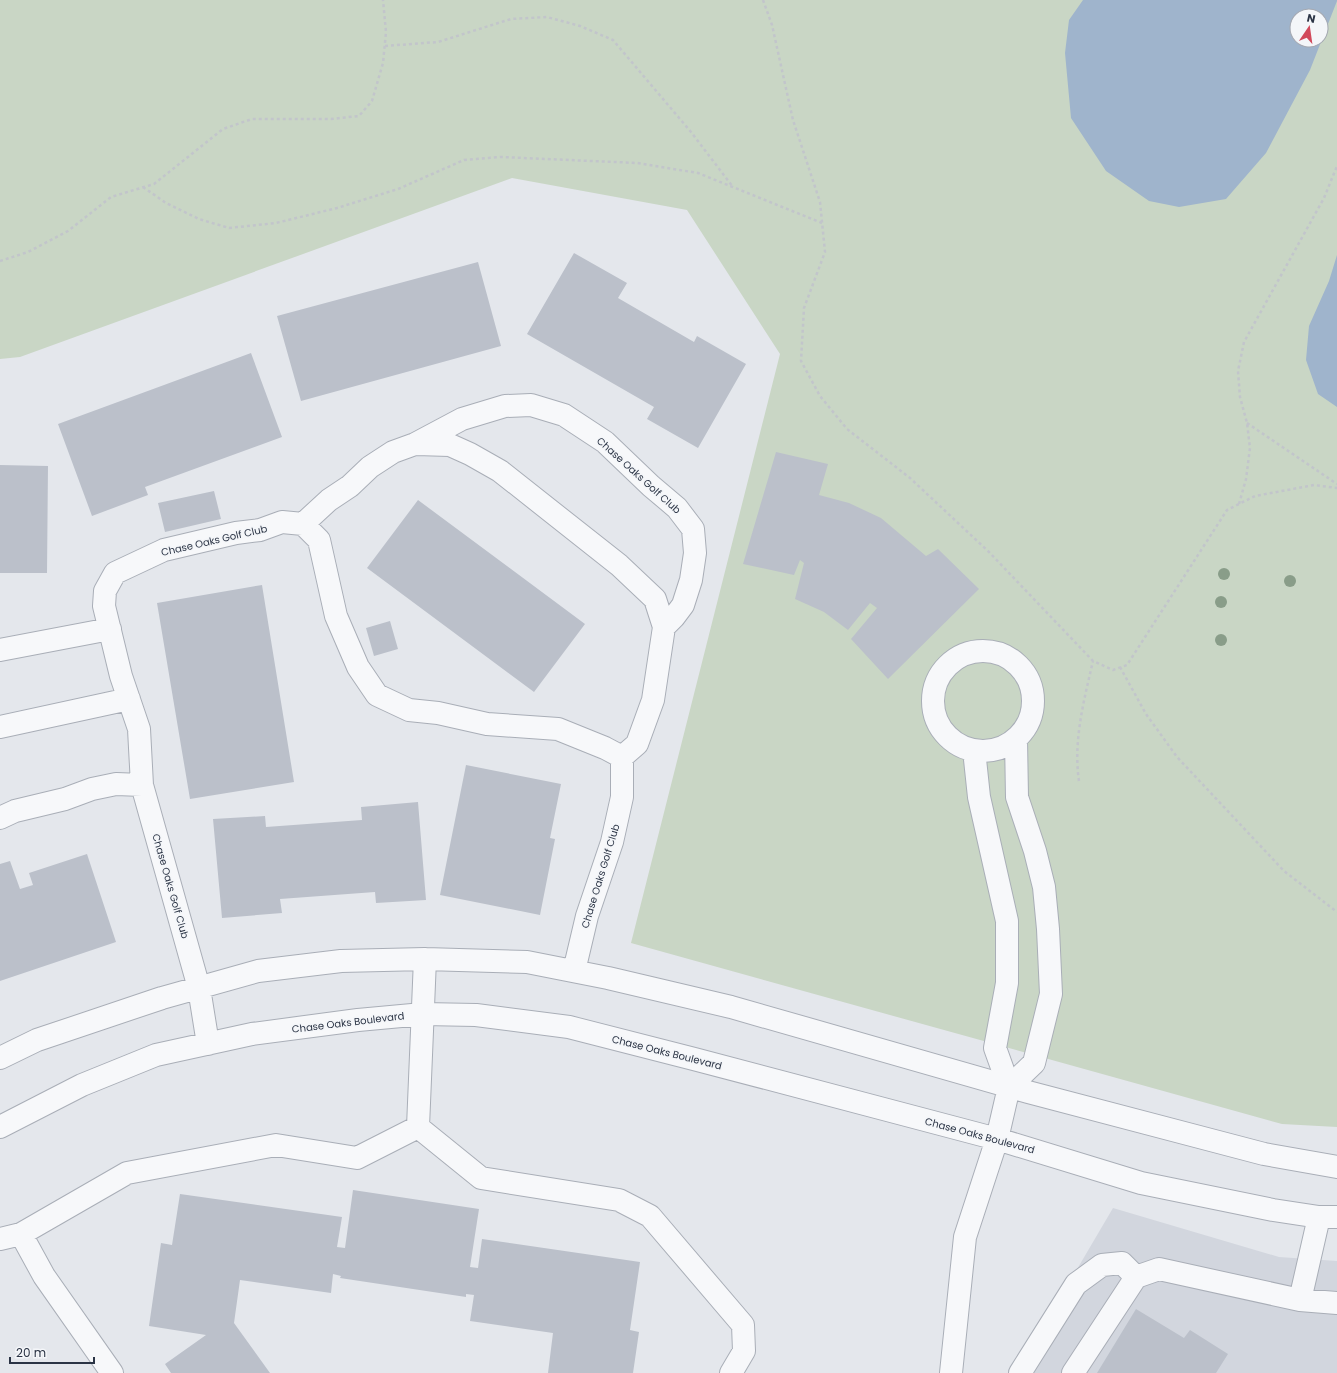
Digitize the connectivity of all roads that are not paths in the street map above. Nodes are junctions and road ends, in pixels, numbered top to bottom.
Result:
1 (415, 444) junction
2 (303, 524) junction
3 (664, 627) junction
4 (110, 629) junction
5 (0, 650) edge
6 (129, 699) junction
7 (0, 727) edge
8 (1016, 739) junction
9 (974, 750) junction
10 (622, 757) junction
11 (142, 785) junction
12 (0, 818) edge
13 (425, 959) junction
14 (574, 971) junction
15 (199, 988) junction
16 (423, 1014) junction
17 (208, 1044) junction
18 (0, 1058) edge
19 (1009, 1087) junction
20 (0, 1127) edge
21 (418, 1128) junction
22 (997, 1139) junction
23 (1337, 1166) edge
24 (1328, 1217) edge
25 (21, 1234) junction
26 (0, 1239) edge
27 (1136, 1277) junction
28 (1300, 1300) junction
29 (1337, 1303) edge
30 (112, 1373) edge
31 (731, 1373) edge
32 (951, 1373) edge
33 (1020, 1373) edge
34 (1073, 1373) edge

1 - 2 street, Chase Oaks Golf Club
1 - 3 street, Chase Oaks Golf Club
1 - 3 street, Chase Oaks Golf Club
2 - 4 street, Chase Oaks Golf Club
2 - 10 street
3 - 10 street, Chase Oaks Golf Club
4 - 5 street
4 - 6 street, Chase Oaks Golf Club
6 - 7 street
6 - 11 street, Chase Oaks Golf Club
8 - 9 street
8 - 9 street
8 - 19 street
9 - 19 street
10 - 14 street, Chase Oaks Golf Club
11 - 12 street
11 - 15 street, Chase Oaks Golf Club
13 - 14 street
13 - 15 street
13 - 16 street
14 - 19 street
15 - 17 street, Chase Oaks Golf Club
15 - 18 street
16 - 17 street, Chase Oaks Boulevard
16 - 21 street
16 - 22 street, Chase Oaks Boulevard
17 - 20 street, Chase Oaks Boulevard
19 - 22 street
19 - 23 street
21 - 25 street
21 - 31 street
22 - 24 street, Chase Oaks Boulevard
22 - 32 street
24 - 28 street
25 - 26 street
25 - 30 street
27 - 28 street
27 - 33 street
27 - 34 street
28 - 29 street

